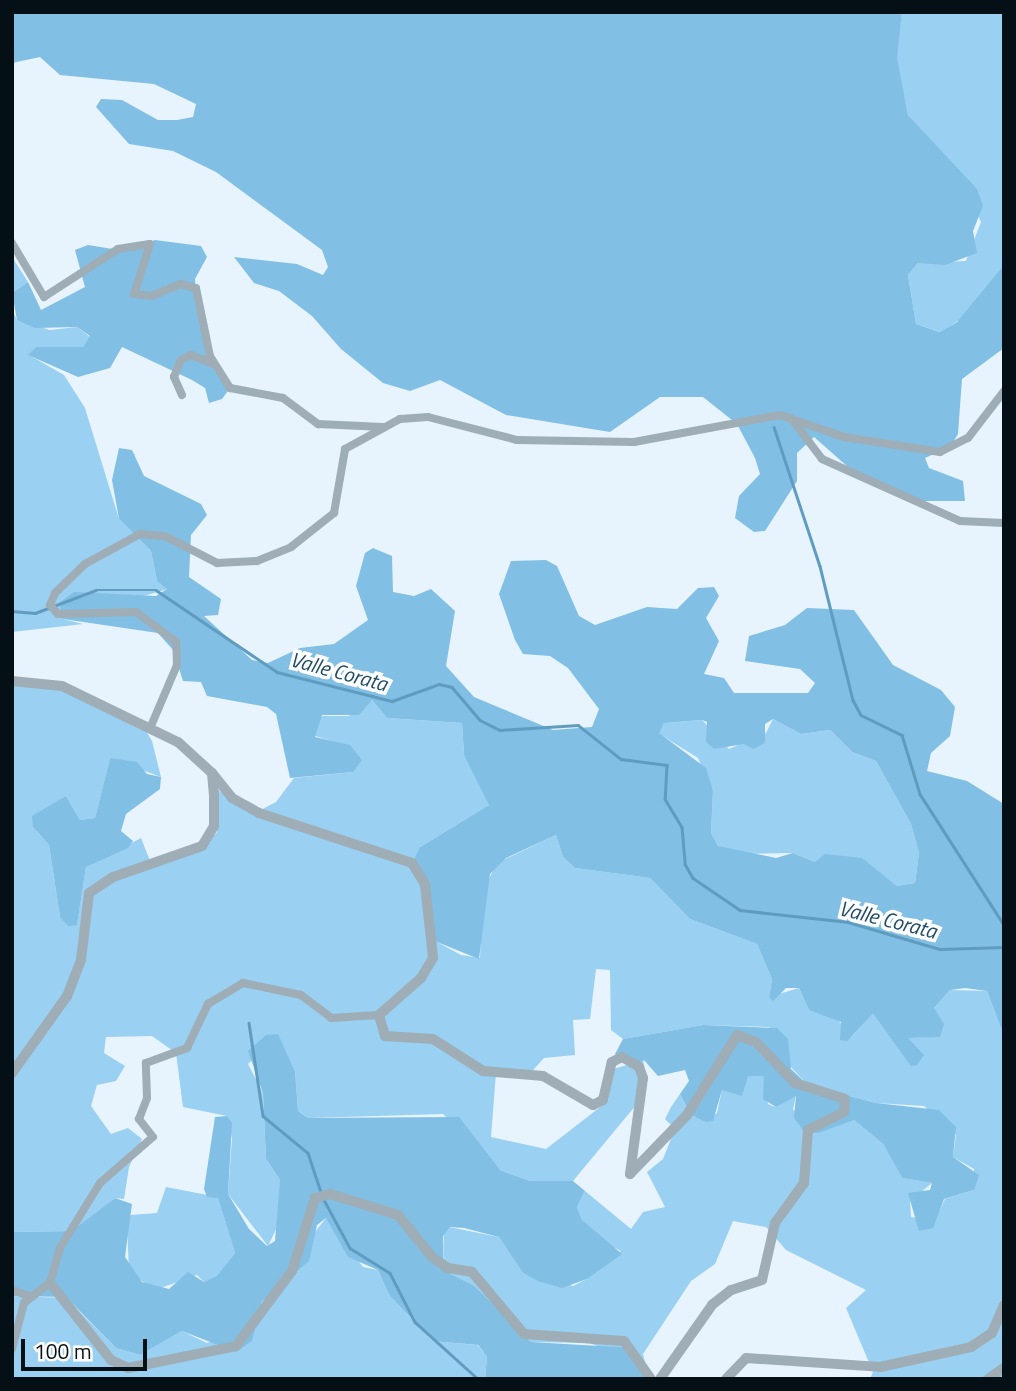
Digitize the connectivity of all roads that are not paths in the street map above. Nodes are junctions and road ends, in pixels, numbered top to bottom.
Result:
1 (12, 243) edge
2 (214, 365) junction
3 (1004, 391) edge
4 (182, 394) dead end
5 (791, 418) junction
6 (383, 427) junction
7 (1004, 523) edge
8 (12, 681) edge
9 (151, 726) junction
10 (212, 773) junction
11 (379, 1015) junction
12 (12, 1073) edge
13 (50, 1283) junction
14 (12, 1290) edge
15 (29, 1296) junction
16 (1004, 1306) edge
17 (12, 1349) edge
18 (1004, 1368) edge
19 (651, 1379) edge
20 (660, 1379) edge
21 (726, 1379) edge
22 (988, 1379) edge

1 - 2 street
2 - 4 street
2 - 6 street
3 - 5 street
5 - 6 street
5 - 7 street
6 - 9 street
8 - 9 street
9 - 10 street
10 - 11 street
10 - 12 street
11 - 13 street
11 - 20 street
13 - 15 street
13 - 19 street
14 - 15 street
15 - 17 street
16 - 21 street
18 - 22 street

